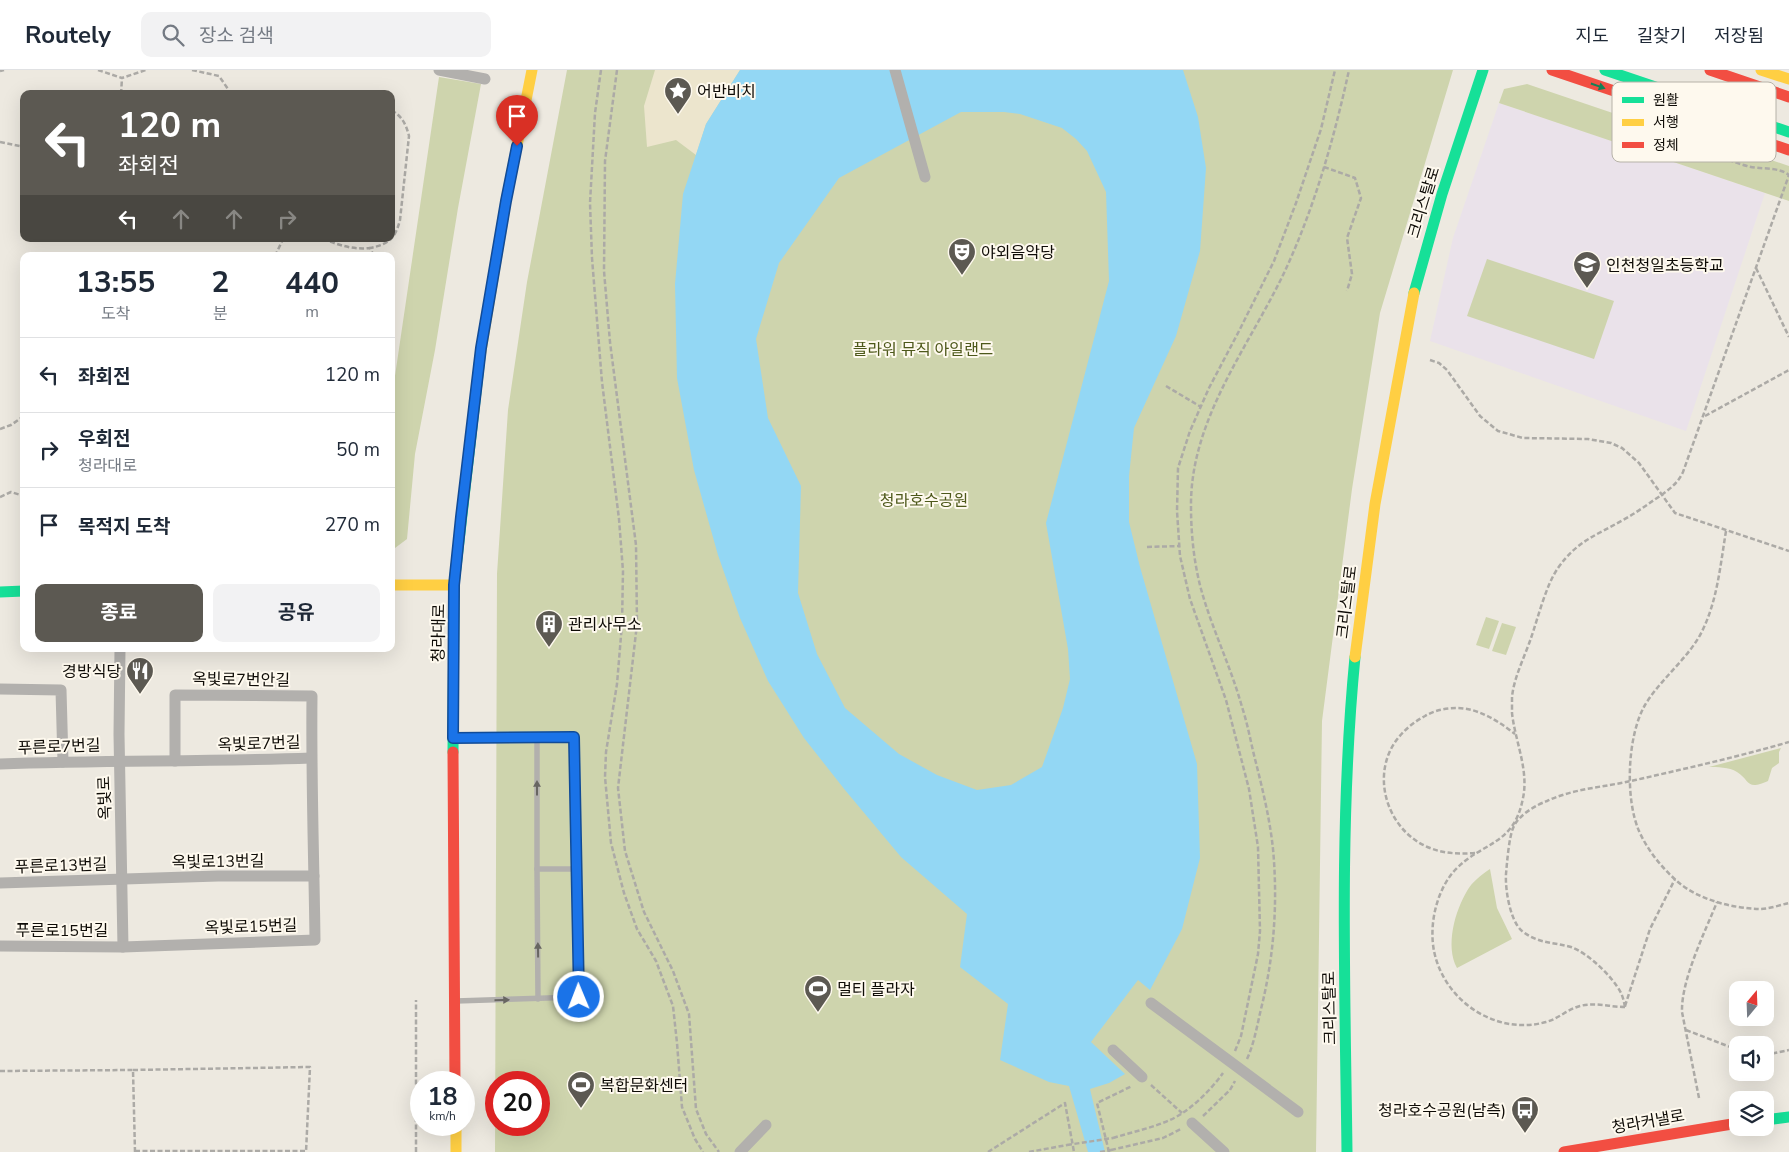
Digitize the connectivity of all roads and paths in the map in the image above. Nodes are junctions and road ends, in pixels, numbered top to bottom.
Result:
1 (4, 70) edge
2 (98, 70) edge
3 (146, 70) edge
4 (192, 70) edge
5 (439, 70) edge
6 (532, 70) edge
7 (601, 70) edge
8 (617, 70) edge
9 (895, 70) edge
10 (1336, 70) edge
11 (1348, 70) edge
12 (1483, 70) edge
13 (1552, 70) edge
14 (1605, 70) edge
15 (1710, 70) edge
16 (1761, 70) edge
17 (0, 71) edge
18 (122, 78) junction
19 (485, 79) dead end
20 (1789, 79) edge
21 (1641, 82) edge
22 (1745, 82) edge
23 (120, 90) edge
24 (228, 90) edge
25 (1612, 90) edge
26 (1776, 93) edge
27 (1789, 97) edge
28 (395, 112) edge
29 (1776, 128) edge
30 (1789, 132) edge
31 (0, 142) edge
32 (20, 146) edge
33 (1776, 146) edge
34 (1789, 150) edge
35 (1733, 162) edge
36 (1324, 167) junction
37 (1789, 175) edge
38 (925, 177) dead end
39 (395, 235) edge
40 (332, 242) edge
41 (387, 242) edge
42 (370, 248) junction
43 (372, 252) edge
44 (1756, 268) junction
45 (1347, 291) dead end
46 (1789, 337) edge
47 (1430, 360) dead end
48 (1789, 370) edge
49 (1166, 386) dead end
50 (1201, 407) junction
51 (1703, 417) junction
52 (20, 419) edge
53 (0, 429) edge
54 (1662, 494) junction
55 (20, 495) edge
56 (0, 496) edge
57 (1726, 531) junction
58 (1180, 546) junction
59 (1146, 547) dead end
60 (1789, 551) edge
61 (395, 585) edge
62 (454, 585) junction
63 (20, 591) edge
64 (0, 592) edge
65 (120, 652) edge
66 (0, 689) edge
67 (1516, 735) junction
68 (453, 738) junction
69 (537, 738) junction
70 (1789, 742) edge
71 (311, 758) junction
72 (120, 761) junction
73 (175, 761) junction
74 (64, 762) junction
75 (0, 764) edge
76 (1630, 781) junction
77 (1514, 826) junction
78 (1477, 853) junction
79 (576, 869) junction
80 (536, 870) junction
81 (314, 876) junction
82 (1675, 879) junction
83 (122, 880) junction
84 (0, 883) edge
85 (1717, 902) junction
86 (1789, 903) edge
87 (0, 946) edge
88 (123, 947) junction
89 (538, 999) junction
90 (416, 1000) dead end
91 (454, 1000) junction
92 (1151, 1003) dead end
93 (1625, 1007) junction
94 (1686, 1030) junction
95 (1729, 1047) edge
96 (1113, 1050) dead end
97 (1789, 1050) edge
98 (1774, 1052) edge
99 (1230, 1062) junction
100 (133, 1070) junction
101 (455, 1071) edge
102 (1241, 1071) junction
103 (0, 1072) edge
104 (1142, 1077) junction
105 (1699, 1098) dead end
106 (1298, 1112) dead end
107 (1182, 1113) junction
108 (1789, 1117) edge
109 (1774, 1119) edge
110 (1192, 1123) junction
111 (1729, 1124) edge
112 (766, 1125) dead end
113 (456, 1136) edge
114 (135, 1151) edge
115 (306, 1151) edge
116 (1110, 1151) edge
117 (416, 1152) edge
118 (456, 1152) edge
119 (703, 1152) edge
120 (719, 1152) edge
121 (740, 1152) edge
122 (988, 1152) edge
123 (1029, 1152) edge
124 (1074, 1152) edge
125 (1100, 1152) edge
126 (1224, 1152) edge
127 (1348, 1152) edge
128 (1564, 1152) edge

1 - 17 path
2 - 18 path
3 - 18 path
4 - 24 path
5 - 19 street
6 - 62 street, 청라대로
7 - 119 path
8 - 120 path
9 - 38 street
10 - 50 path
11 - 36 path
12 - 127 street, 크리스탈로
13 -> 25 street
14 - 21 street
15 - 22 street
16 - 20 street
18 - 23 path
26 - 27 street
28 - 39 path
29 - 30 street
31 - 32 path
33 -> 34 street
35 - 37 path
36 - 45 path
36 - 102 path
37 - 44 path
40 - 42 path
41 - 42 path
42 - 43 path
44 - 46 path
44 - 51 path
47 - 54 path
48 - 51 path
49 - 50 path
50 - 58 path
51 - 54 path
52 - 53 path
54 - 57 path
54 - 67 path
55 - 56 path
57 - 60 path
57 - 76 path
58 - 59 path
58 - 99 path
61 - 62 street
62 - 68 street, 청라대로
63 - 64 street
65 - 72 street, 옥빛로
66 - 74 street
67 - 77 path
67 - 78 path
68 - 69 lane
68 - 91 street, 청라대로
69 - 79 lane
80 -> 69 lane
70 - 76 path
71 - 73 street, 옥빛로7번길
71 - 73 street, 옥빛로7번안길
71 - 81 street, 옥빛로7번길
72 - 73 street, 옥빛로7번길
72 - 74 street, 푸른로7번길
72 - 83 street, 옥빛로
74 - 75 street, 푸른로7번길
76 - 77 path
76 - 82 path
77 - 78 path
77 - 93 path
78 - 93 path
79 - 80 lane
79 - 89 lane
89 -> 80 lane
81 - 83 street, 옥빛로13번길
81 - 88 street, 옥빛로15번길
82 - 85 path
82 - 93 path
83 - 84 street, 푸른로13번길
83 - 88 street, 옥빛로
85 - 86 path
85 - 94 path
87 - 88 street, 푸른로15번길
91 -> 89 lane
90 - 117 path
91 - 101 street, 청라대로
92 - 99 street
94 - 95 path
94 - 105 path
96 - 104 street
97 - 98 path
99 - 102 street
99 - 107 path
100 - 103 path
100 - 114 path
100 - 115 path
102 - 106 street
102 - 110 path
104 - 107 path
104 - 116 path
107 - 110 path
107 - 123 path, bridge
108 - 109 street
110 - 116 path
110 - 126 street
111 - 128 street, 청라커낼로
112 - 121 street
113 - 118 street
114 - 115 path
116 - 125 path, bridge
122 - 124 path

